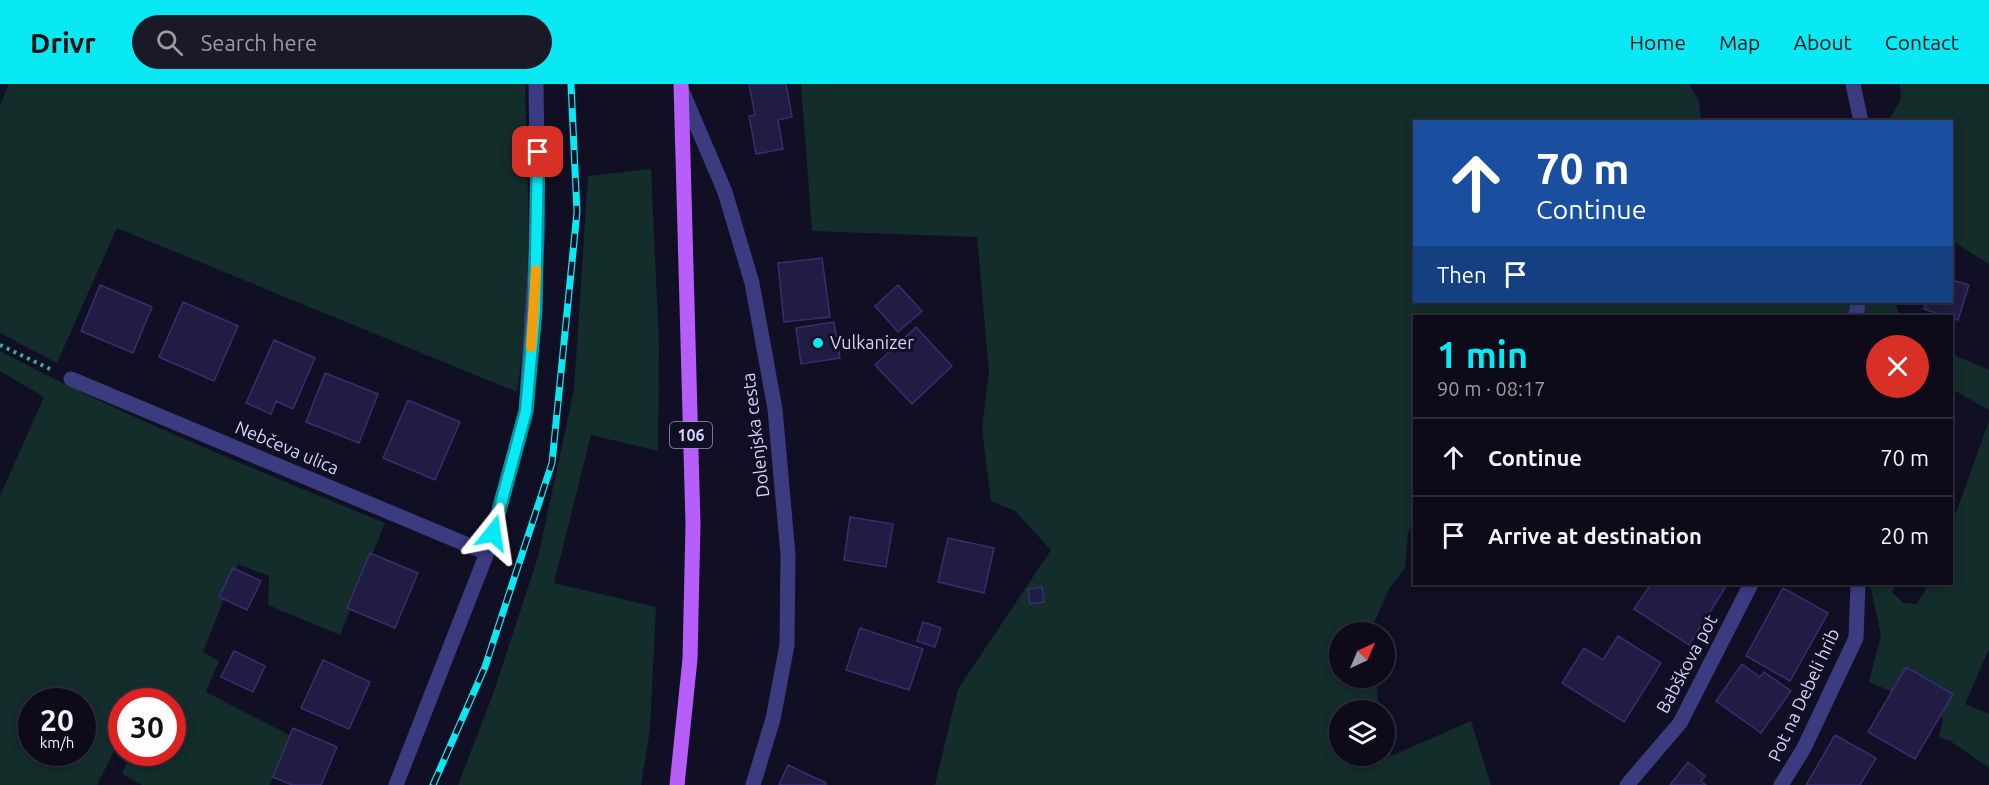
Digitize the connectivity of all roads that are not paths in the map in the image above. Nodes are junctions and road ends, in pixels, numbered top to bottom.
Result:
1 (536, 84) edge
2 (1852, 84) edge
3 (681, 87) edge
4 (1861, 120) edge
5 (71, 379) road end
6 (487, 553) junction
7 (1750, 585) edge
8 (1858, 585) edge
9 (396, 785) edge
10 (677, 785) edge
11 (753, 785) edge
12 (1628, 785) edge
13 (1781, 785) edge

1 - 6 street
2 - 4 street
3 - 10 main road, Dolenjska cesta / 106
3 - 11 street, Dolenjska cesta
5 - 6 street, Nebčeva ulica
6 - 9 street
7 - 12 street, Babškova pot
8 - 13 street, Pot na Debeli hrib

